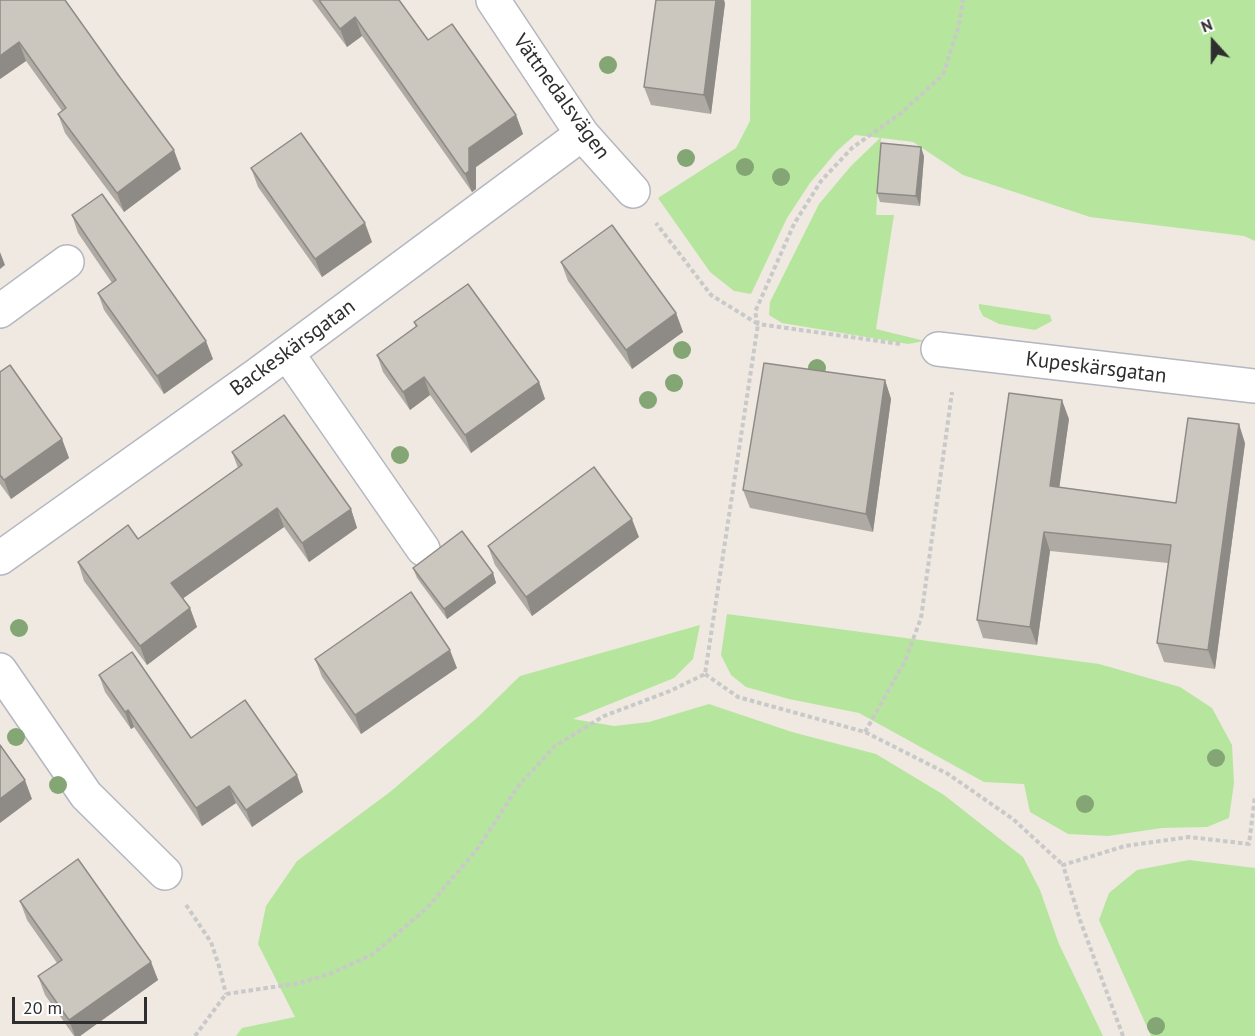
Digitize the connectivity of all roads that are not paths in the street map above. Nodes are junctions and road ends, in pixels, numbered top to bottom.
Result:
1 (493, 0) edge
2 (582, 134) junction
3 (633, 191) road end
4 (67, 262) dead end
5 (0, 312) edge
6 (948, 351) road end
7 (287, 353) junction
8 (1255, 386) edge
9 (423, 549) dead end
10 (0, 558) edge
11 (0, 670) edge
12 (165, 873) road end

1 - 2 street, Vättnedalsvägen
2 - 3 street, Vättnedalsvägen
2 - 7 street, Backeskärsgatan
4 - 5 street
6 - 8 street, Kupeskärsgatan
7 - 9 street
7 - 10 street, Backeskärsgatan
11 - 12 street

